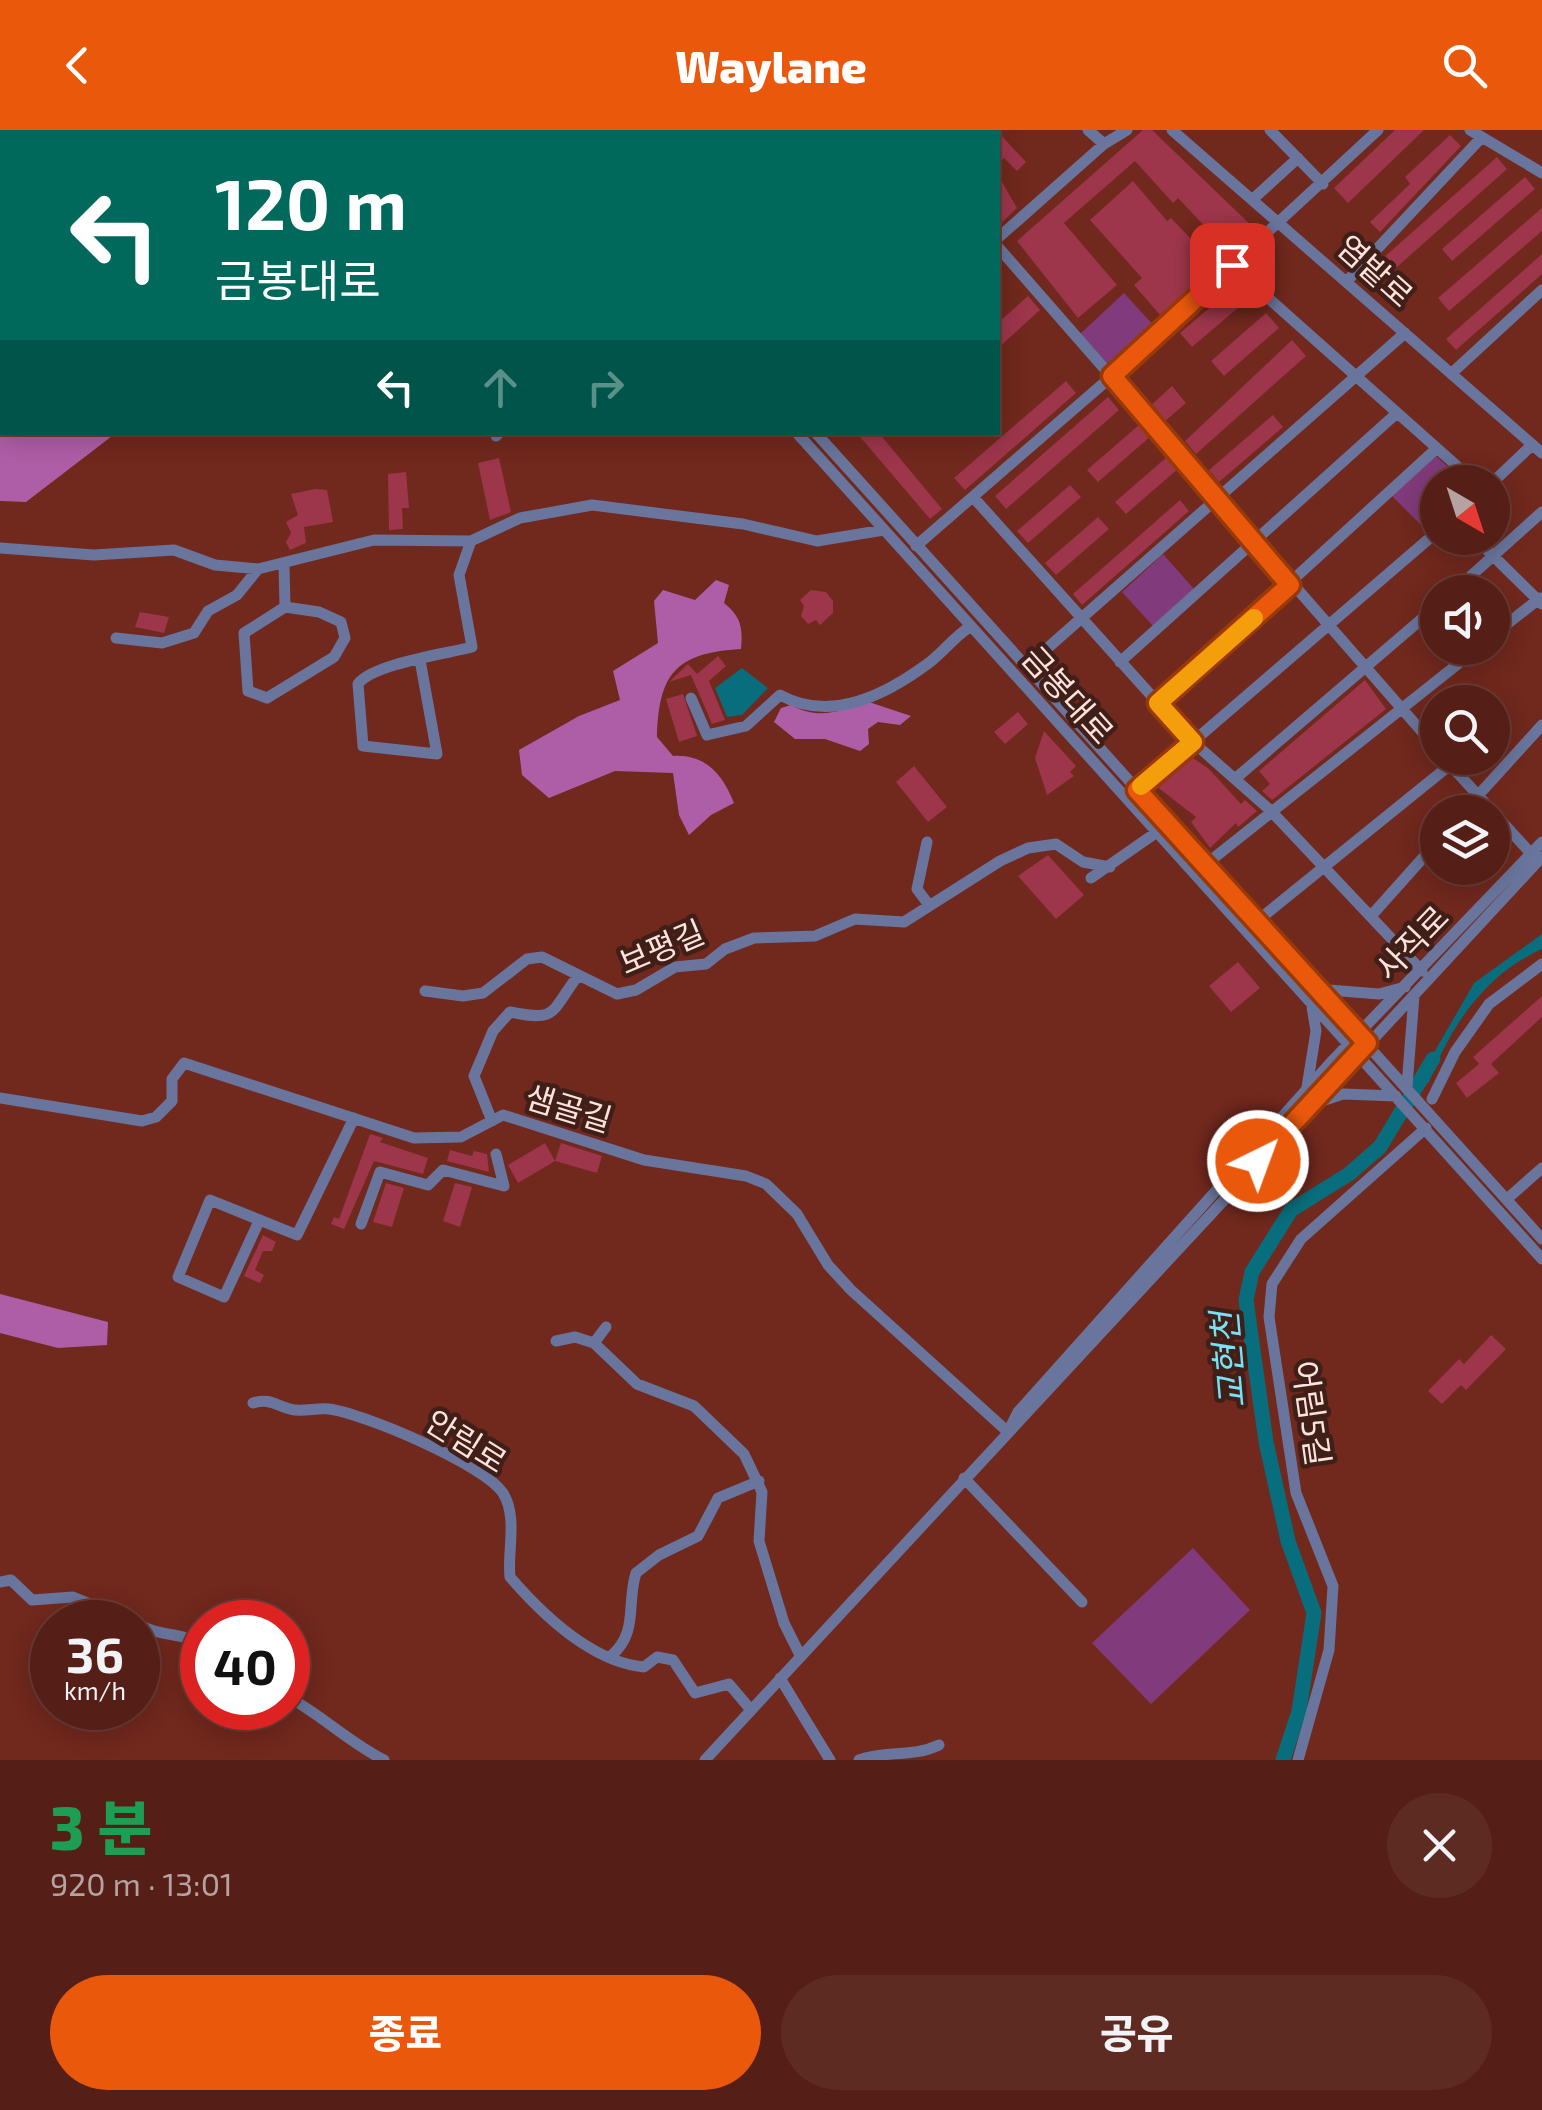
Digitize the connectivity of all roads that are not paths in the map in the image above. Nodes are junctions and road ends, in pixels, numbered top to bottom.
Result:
1 (1088, 130) edge
2 (1127, 130) edge
3 (1172, 130) edge
4 (1378, 130) edge
5 (1277, 132) edge
6 (1476, 134) edge
7 (1104, 144) junction
8 (1298, 158) junction
9 (1542, 173) edge
10 (1323, 184) junction
11 (1252, 199) junction
12 (1280, 222) junction
13 (1000, 236) edge
14 (1000, 249) edge
15 (1232, 265) junction
16 (1348, 280) junction
17 (1542, 290) edge
18 (1405, 334) junction
19 (1452, 374) junction
20 (1112, 376) junction
21 (1355, 376) junction
22 (1397, 413) junction
23 (799, 435) edge
24 (818, 435) edge
25 (1436, 449) junction
26 (1537, 449) edge
27 (1455, 465) edge
28 (1510, 469) edge
29 (973, 497) junction
30 (1217, 499) junction
31 (1542, 512) edge
32 (884, 530) junction
33 (472, 541) junction
34 (1252, 542) junction
35 (916, 546) junction
36 (1420, 546) edge
37 (0, 548) edge
38 (1491, 555) edge
39 (1494, 558) junction
40 (284, 564) junction
41 (258, 569) junction
42 (1473, 575) edge
43 (1290, 585) junction
44 (1540, 600) edge
45 (285, 607) junction
46 (1080, 620) junction
47 (1420, 620) edge
48 (1510, 622) edge
49 (971, 626) junction
50 (1325, 626) junction
51 (116, 638) dead end
52 (420, 660) junction
53 (1120, 662) junction
54 (1456, 665) edge
55 (1026, 667) junction
56 (1364, 668) junction
57 (691, 698) dead end
58 (1158, 703) junction
59 (1400, 709) junction
60 (1542, 725) edge
61 (1420, 731) edge
62 (1193, 742) junction
63 (1431, 775) edge
64 (1459, 775) edge
65 (1236, 778) junction
66 (1137, 790) junction
67 (1477, 795) edge
68 (1479, 795) edge
69 (1270, 811) junction
70 (1510, 829) edge
71 (1157, 832) junction
72 (927, 842) dead end
73 (1542, 842) edge
74 (1537, 857) edge
75 (1420, 861) edge
76 (1205, 865) junction
77 (1326, 866) junction
78 (1110, 868) junction
79 (1091, 878) dead end
80 (929, 905) junction
81 (1371, 916) junction
82 (1256, 922) junction
83 (1542, 964) edge
84 (1422, 971) junction
85 (577, 977) junction
86 (1316, 989) junction
87 (1412, 990) junction
88 (424, 991) dead end
89 (1311, 1003) junction
90 (1362, 1039) junction
91 (1352, 1049) junction
92 (1407, 1086) junction
93 (1396, 1096) junction
94 (0, 1098) edge
95 (1307, 1099) junction
96 (1432, 1099) dead end
97 (354, 1118) junction
98 (492, 1121) junction
99 (1426, 1128) junction
100 (496, 1154) dead end
101 (1542, 1168) edge
102 (1507, 1199) junction
103 (259, 1221) junction
104 (362, 1224) dead end
105 (1542, 1239) edge
106 (1542, 1259) edge
107 (606, 1327) dead end
108 (556, 1341) dead end
109 (594, 1343) junction
110 (254, 1404) dead end
111 (1008, 1432) junction
112 (964, 1478) junction
113 (760, 1481) junction
114 (0, 1582) edge
115 (32, 1600) edge
116 (32, 1600) edge
117 (80, 1600) edge
118 (1082, 1602) dead end
119 (800, 1655) junction
120 (611, 1656) junction
121 (780, 1678) junction
122 (310, 1708) edge
123 (751, 1710) junction
124 (939, 1745) dead end
125 (384, 1760) edge
126 (705, 1760) edge
127 (830, 1760) edge
128 (859, 1760) edge
129 (1298, 1760) edge

1 - 7 street
2 - 7 street
3 - 11 street, 염밭로
4 - 10 street
5 - 8 street
6 - 9 street
6 - 16 street
7 - 13 street
8 - 10 street
8 - 11 street
10 - 12 street
11 - 12 street, 염밭로
12 - 15 street
12 - 16 street, 염밭로
14 - 20 street
15 - 20 street
15 - 21 street
16 - 18 street, 염밭로
17 - 19 street
18 - 19 street, 염밭로
18 - 21 street
19 - 26 street, 염밭로
20 - 29 street
20 - 30 street
21 - 22 street
21 - 30 street
22 - 25 street
22 - 34 street
23 - 32 street, 금봉대로
24 - 35 street, 금봉대로
25 - 27 street
25 - 43 street
26 - 28 street
29 - 35 street
29 - 46 street
30 - 34 street
30 - 46 street
31 - 39 street
32 - 33 street
32 - 49 street, 금봉대로
33 - 40 street
33 - 52 street
34 - 43 street
34 - 53 street
35 - 55 street, 금봉대로
36 - 50 street
37 - 41 street
38 - 39 street
39 - 42 street
39 - 44 street
40 - 41 street
40 - 45 street
41 - 51 street
43 - 50 street
43 - 58 street
44 - 48 street
45 - 45 street
46 - 53 street
46 - 55 street
47 - 56 street
49 - 57 street
49 - 71 street, 금봉대로
50 - 56 street
50 - 62 street
52 - 52 street
53 - 58 street
54 - 59 street
55 - 66 street, 금봉대로
56 - 59 street
56 - 65 street
58 - 62 street
59 - 61 street
59 - 69 street
60 - 68 street
62 - 65 street
62 - 66 street
63 - 77 street
64 - 67 street
65 - 69 street
66 - 76 street, 금봉대로
69 - 76 street
69 - 77 street
70 - 74 street
71 - 78 street
71 - 89 street, 금봉대로
72 - 80 street
73 - 74 street, 사직로
74 - 84 street, 사직로
74 - 87 street, 사직로
75 - 81 street
76 - 82 street, 금봉대로
77 - 81 street
77 - 82 street
78 - 79 street
78 - 80 street, 보평길
80 - 85 street, 보평길
81 - 84 street
82 - 86 street, 금봉대로
83 - 96 street
84 - 87 street, 사직로
85 - 88 street, 보평길
85 - 98 street
86 - 87 street
86 - 90 street, 금봉대로
87 - 90 street, 사직로
87 - 92 street
89 - 91 street, 금봉대로
89 - 95 street
90 - 91 street
90 - 92 street, 금봉대로
91 - 93 street, 금봉대로
91 - 95 street
92 - 102 street, 금봉대로
93 - 95 street
93 - 99 street, 금봉대로
94 - 97 street, 샘골길
95 - 111 street
97 - 98 street, 샘골길
97 - 103 street
98 - 111 street, 샘골길
99 - 106 street, 금봉대로
99 - 129 street, 어림5길
100 - 104 street
101 - 102 street
102 - 105 street, 금봉대로
103 - 103 street
107 - 109 street
108 - 109 street
109 - 113 street
110 - 120 street, 안림로
111 - 112 street
112 - 118 street
112 - 119 street
113 - 119 street
113 - 120 street
114 - 116 street
115 - 117 street
119 - 121 street
120 - 123 street, 안림로
121 - 123 street
121 - 127 street
122 - 125 street
123 - 126 street
124 - 128 street

